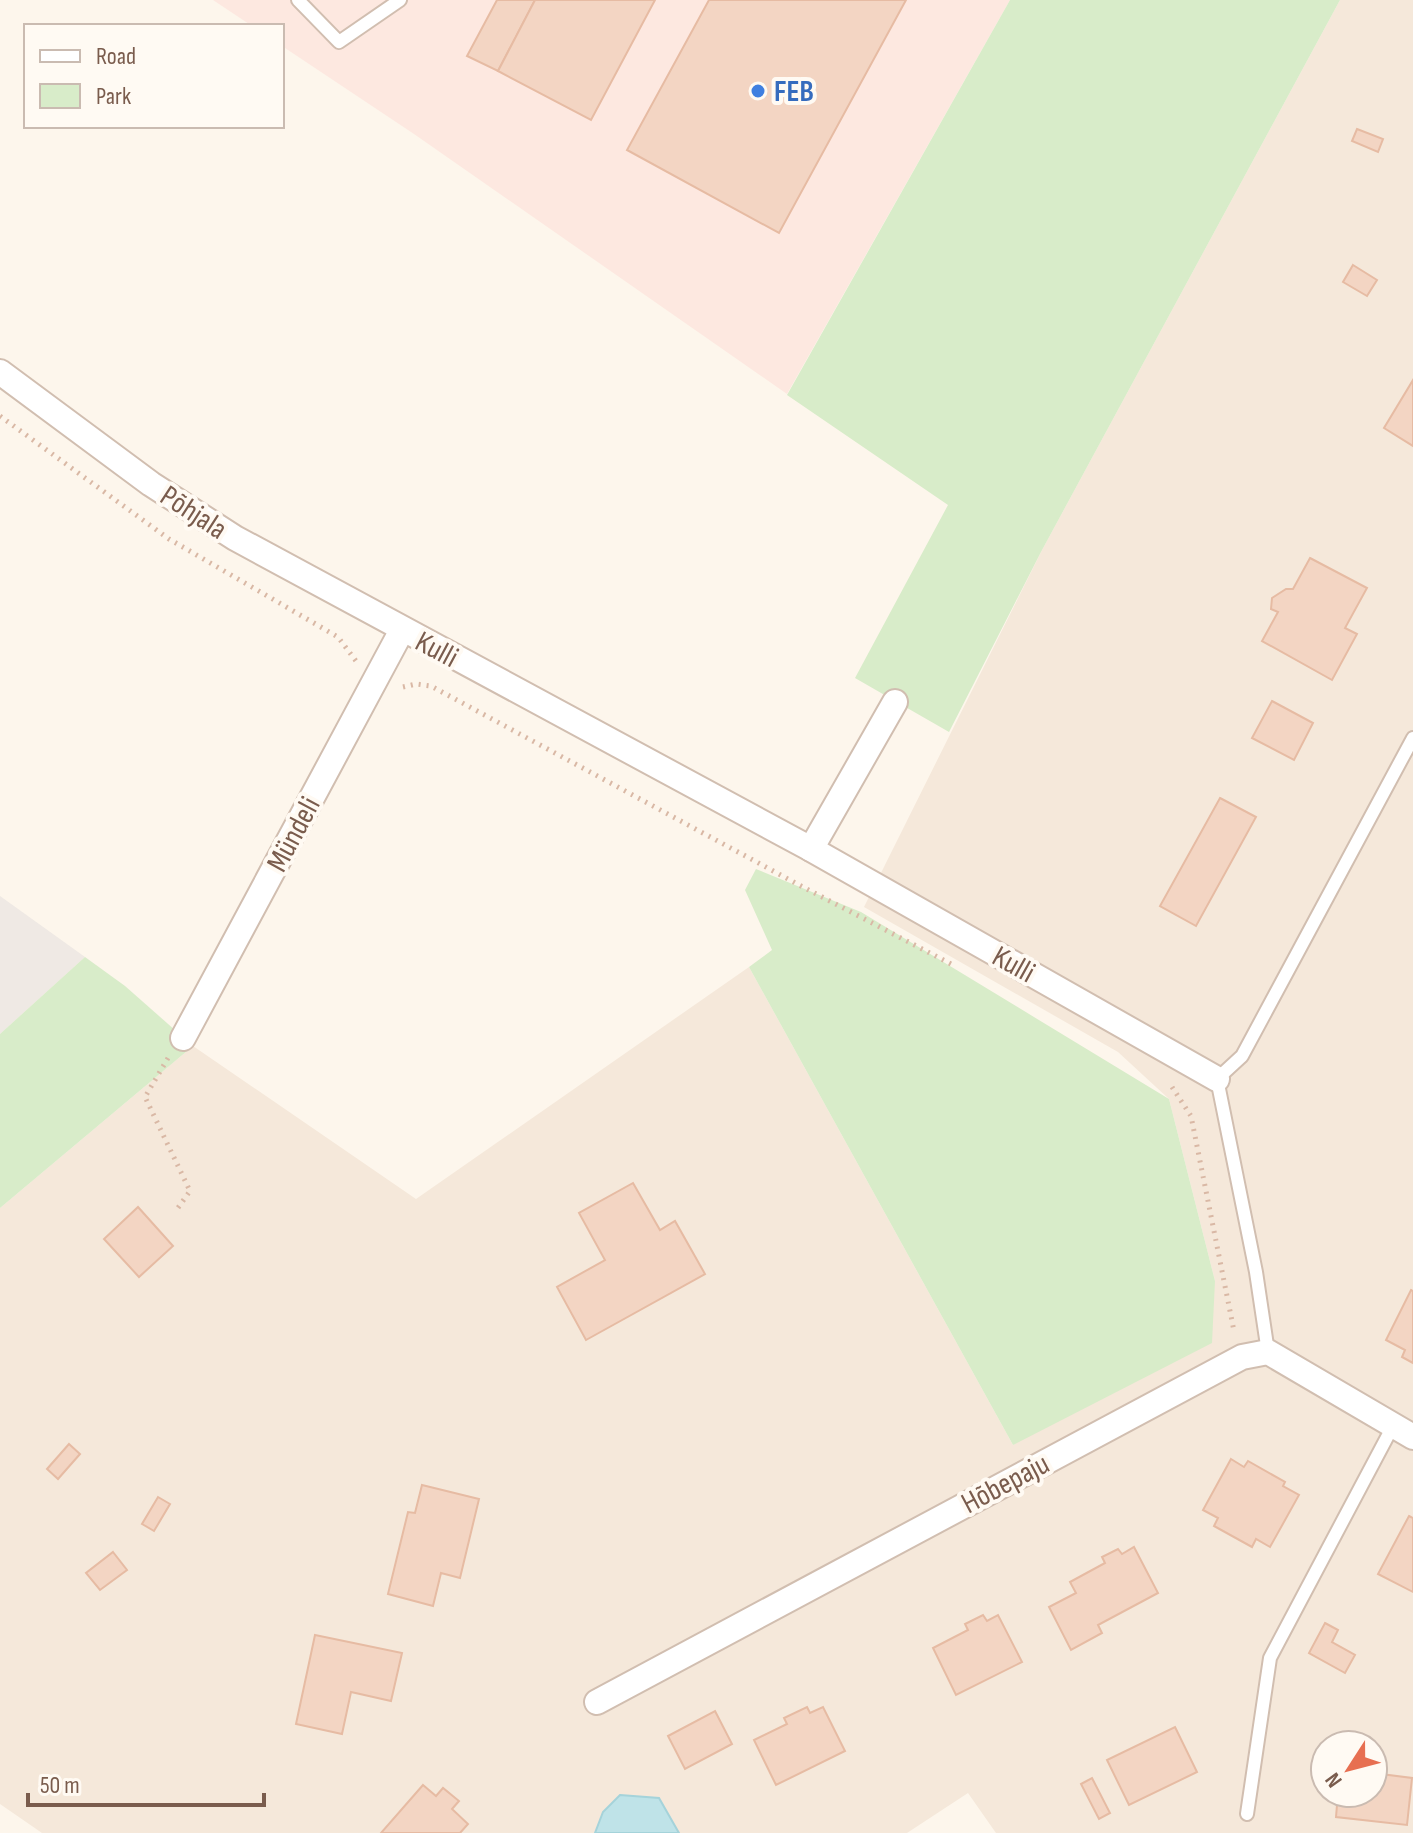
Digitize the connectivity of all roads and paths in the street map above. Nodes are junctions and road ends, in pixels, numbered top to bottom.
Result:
1 (298, 0) edge
2 (400, 0) edge
3 (0, 372) edge
4 (0, 416) edge
5 (402, 630) junction
6 (379, 675) junction
7 (895, 702) dead end
8 (1413, 738) edge
9 (811, 849) junction
10 (956, 966) dead end
11 (183, 1038) joint
12 (1217, 1079) junction
13 (1166, 1081) dead end
14 (175, 1212) dead end
15 (1268, 1352) junction
16 (1242, 1357) junction
17 (1403, 1431) edge
18 (597, 1702) dead end
19 (1247, 1814) dead end

1 - 2 lane
3 - 5 street, Põhjala
4 - 6 path
5 - 6 street, Mündeli
5 - 9 street, Kulli
6 - 10 path
6 - 11 street, Mündeli
7 - 9 street
8 - 12 lane
9 - 12 street, Kulli
11 - 14 path
12 - 15 lane
13 - 16 path
15 - 16 street, Hõbepaju
15 - 17 street
16 - 18 street, Hõbepaju
17 - 19 lane

